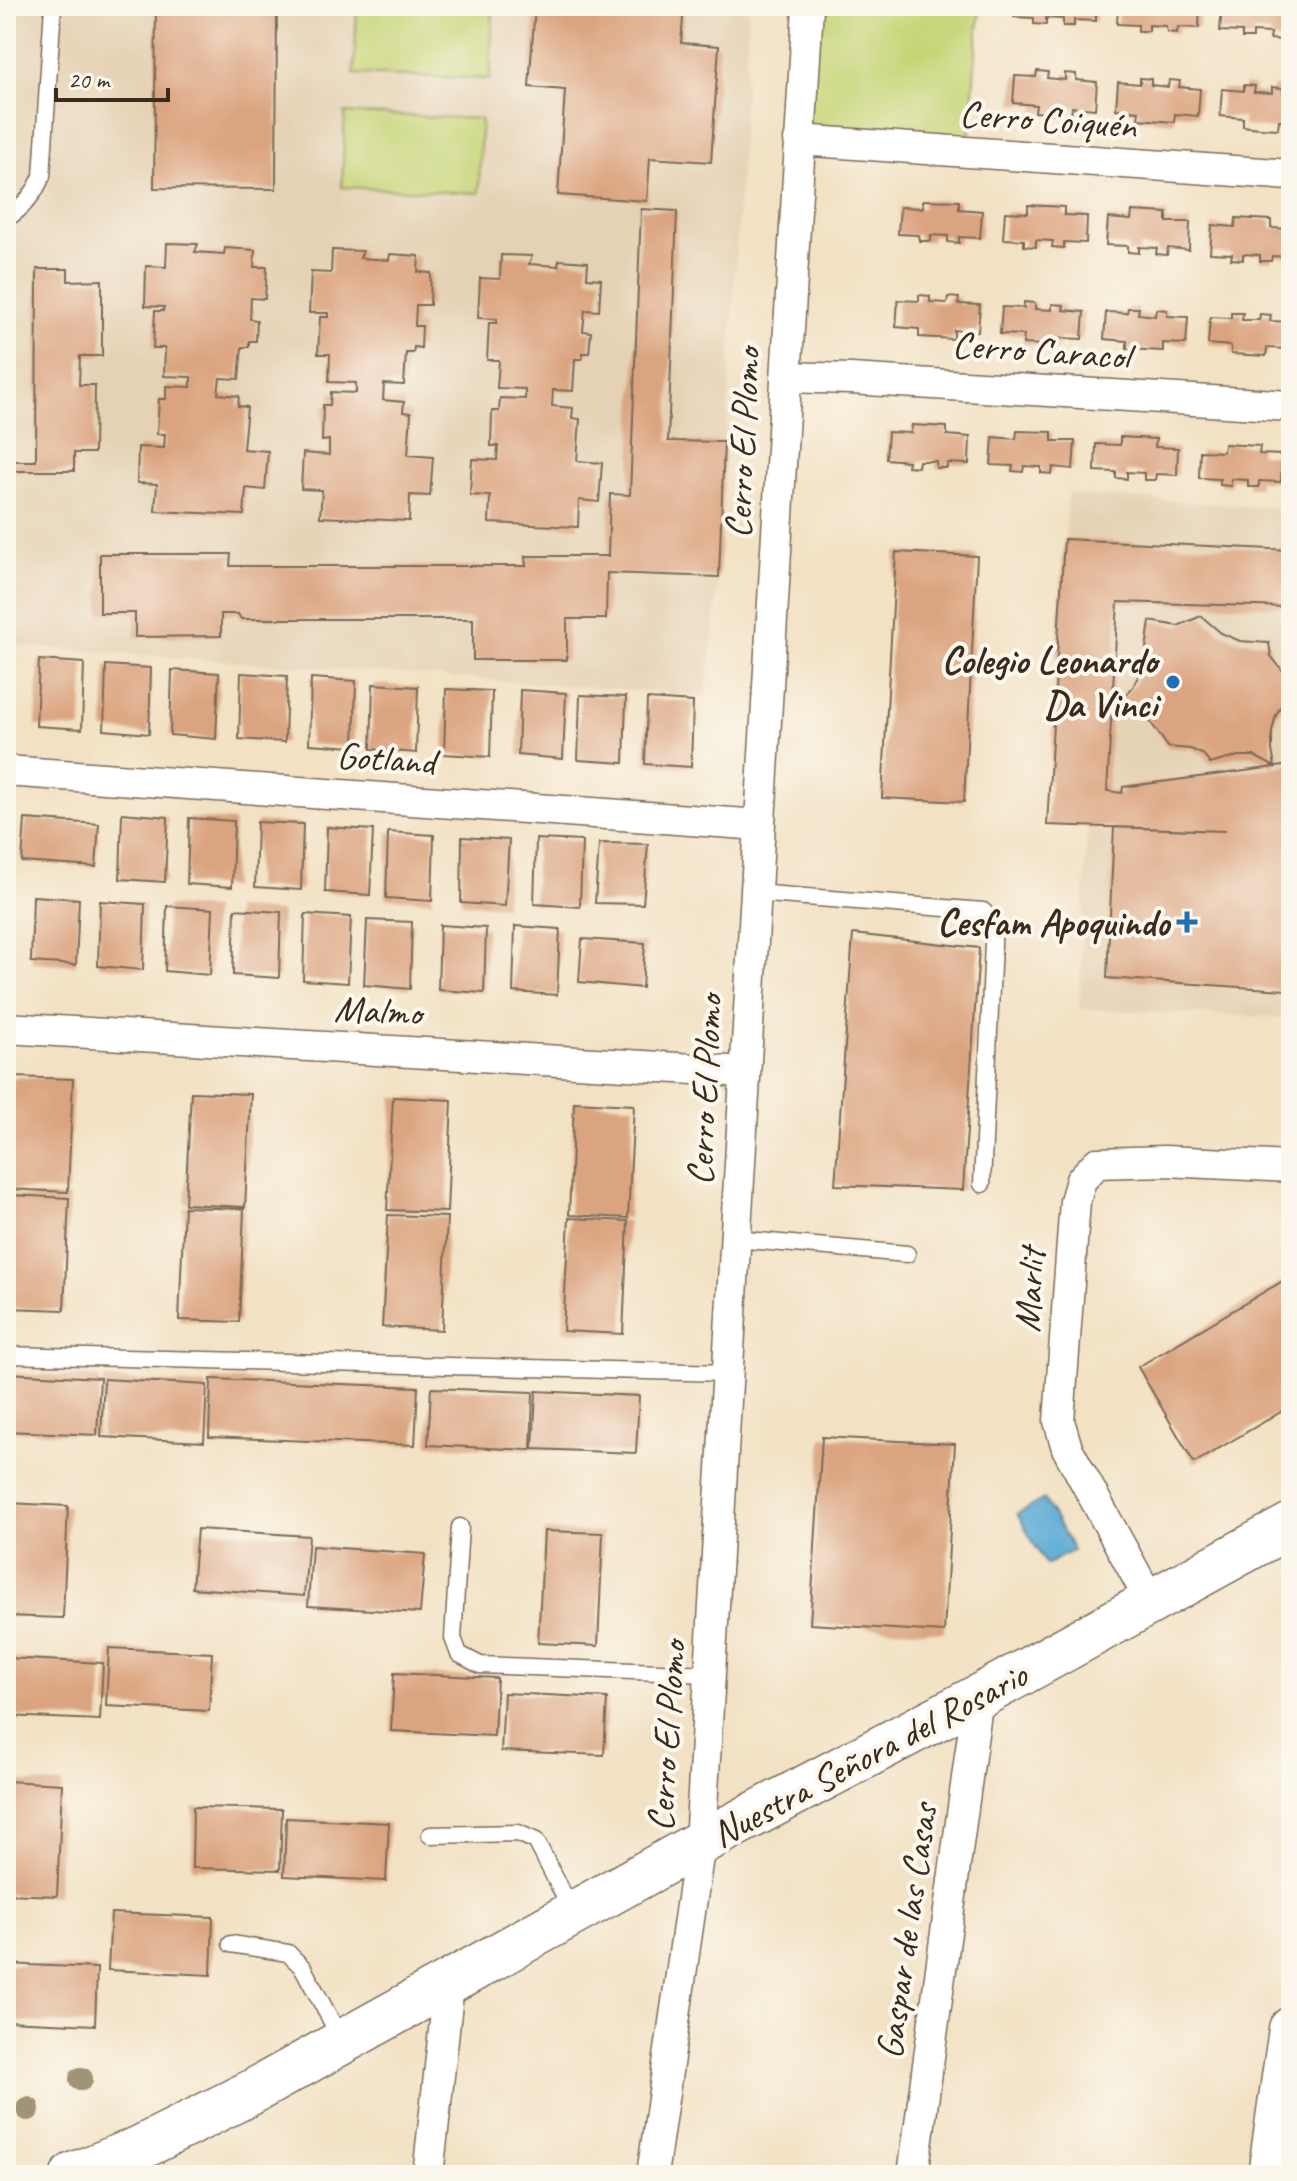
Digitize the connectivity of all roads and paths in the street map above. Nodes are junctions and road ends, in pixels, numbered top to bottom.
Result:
1 (53, 6) edge
2 (808, 6) edge
3 (799, 140) junction
4 (1291, 175) edge
5 (6, 219) edge
6 (786, 377) junction
7 (1291, 406) edge
8 (6, 771) edge
9 (760, 825) junction
10 (755, 893) junction
11 (6, 1028) edge
12 (745, 1072) junction
13 (1291, 1167) edge
14 (982, 1184) dead end
15 (735, 1239) junction
16 (907, 1254) dead end
17 (6, 1355) edge
18 (727, 1373) junction
19 (1291, 1525) edge
20 (460, 1527) dead end
21 (1151, 1602) junction
22 (710, 1674) junction
23 (978, 1697) junction
24 (430, 1835) dead end
25 (700, 1843) junction
26 (574, 1914) junction
27 (231, 1944) dead end
28 (449, 1985) junction
29 (1291, 2029) edge
30 (343, 2043) junction
31 (1285, 2121) edge
32 (73, 2175) edge
33 (428, 2175) edge
34 (652, 2175) edge
35 (913, 2175) edge
36 (1270, 2175) edge

1 - 5 lane
2 - 3 street, Cerro El Plomo
3 - 4 street, Cerro Coiquén
3 - 6 street, Cerro El Plomo
6 - 7 street, Cerro Caracol
6 - 9 street, Cerro El Plomo
8 - 9 street, Gotland
9 - 10 street, Cerro El Plomo
10 - 12 street, Cerro El Plomo
10 - 14 lane
11 - 12 street, Malmo
12 - 15 street, Cerro El Plomo
13 - 21 street, Marlit
15 - 16 lane
15 - 18 street, Cerro El Plomo
17 - 18 lane
18 - 22 street, Cerro El Plomo
19 - 21 street, Nuestra Señora del Rosario
20 - 22 lane
21 - 23 street, Nuestra Señora del Rosario
22 - 25 street, Cerro El Plomo
23 - 25 street, Nuestra Señora del Rosario
23 - 35 street, Gaspar de las Casas
24 - 26 lane
25 - 26 street, Nuestra Señora del Rosario
25 - 34 street, Cerro El Plomo
26 - 28 street, Nuestra Señora del Rosario
27 - 30 lane
28 - 30 street, Nuestra Señora del Rosario
28 - 33 street
29 - 31 street
30 - 32 street, Nuestra Señora del Rosario
31 - 36 street

